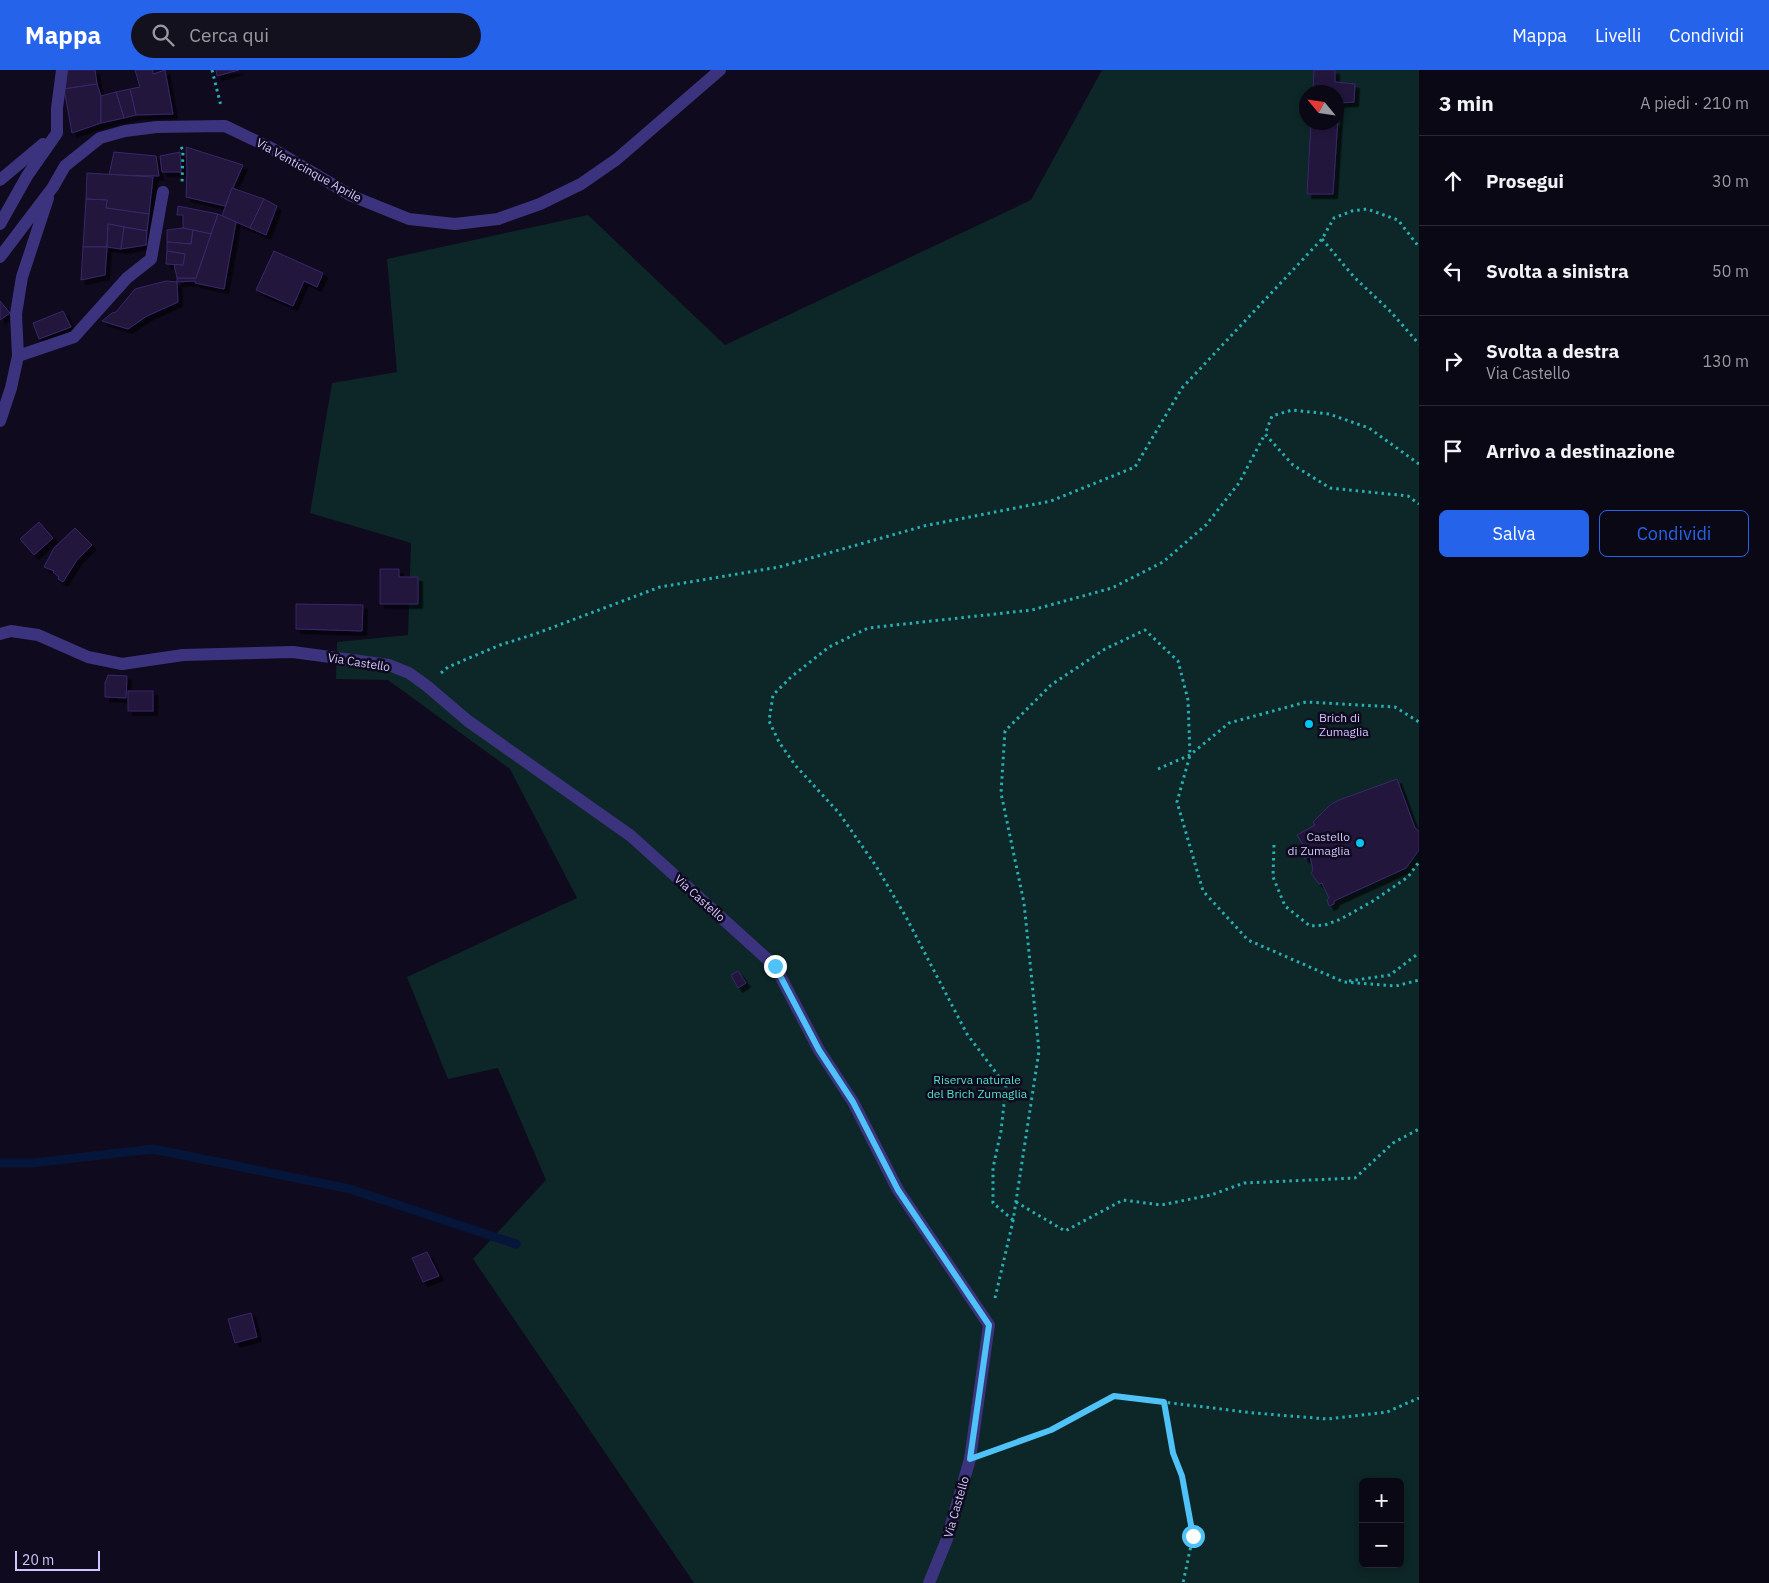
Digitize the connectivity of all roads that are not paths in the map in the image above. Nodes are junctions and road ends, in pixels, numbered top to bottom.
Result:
1 (62, 70) edge
2 (720, 70) edge
3 (57, 133) junction
4 (0, 180) edge
5 (52, 186) junction
6 (163, 192) road end
7 (0, 224) edge
8 (0, 257) edge
9 (18, 356) junction
10 (0, 421) edge
11 (0, 634) edge
12 (929, 1583) edge

1 - 3 street
2 - 5 street, Via Venticinque Aprile
3 - 4 street
3 - 7 street
5 - 8 street, Via Venticinque Aprile
5 - 9 street, Via Venticinque Aprile
6 - 9 street
9 - 10 street, Via Venticinque Aprile
11 - 12 street, Via Castello

